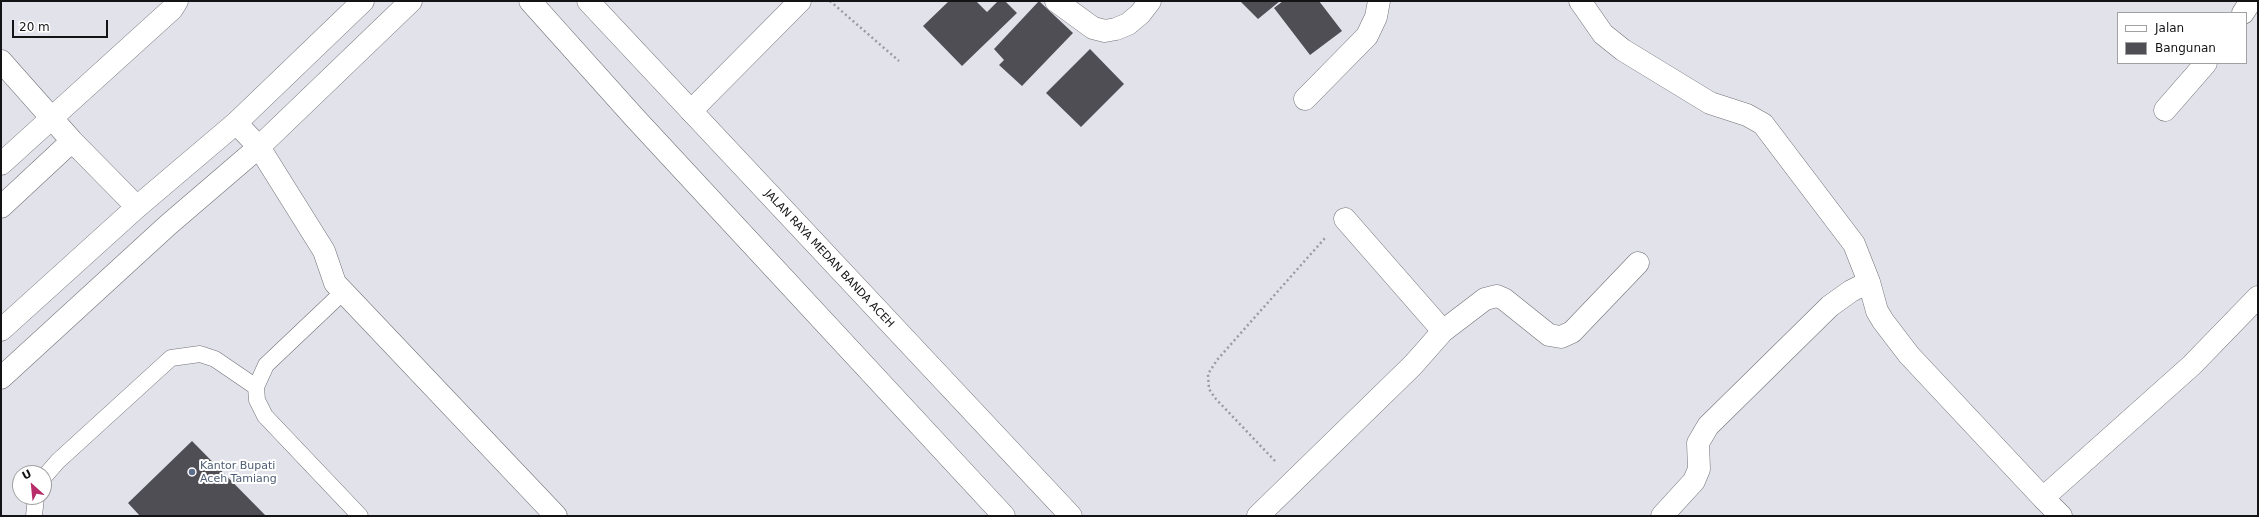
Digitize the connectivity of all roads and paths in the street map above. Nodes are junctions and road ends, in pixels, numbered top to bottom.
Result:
1 (177, 1) edge
2 (363, 1) edge
3 (411, 1) edge
4 (530, 1) edge
5 (588, 1) edge
6 (800, 1) edge
7 (830, 1) edge
8 (1056, 1) edge
9 (1150, 1) edge
10 (1379, 1) edge
11 (1580, 1) edge
12 (2251, 1) edge
13 (2244, 12) edge
14 (899, 61) dead end
15 (1, 62) edge
16 (2205, 64) edge
17 (1305, 99) dead end
18 (2165, 110) dead end
19 (691, 111) junction
20 (52, 117) junction
21 (236, 123) junction
22 (72, 141) junction
23 (259, 147) junction
24 (1, 164) edge
25 (1, 206) edge
26 (137, 208) junction
27 (1345, 219) joint
28 (1638, 264) dead end
29 (1869, 282) junction
30 (343, 292) junction
31 (2258, 298) edge
32 (1, 330) edge
33 (1443, 331) junction
34 (1, 378) edge
35 (256, 388) junction
36 (52, 468) edge
37 (1293, 480) junction
38 (2043, 498) junction
39 (35, 505) edge
40 (34, 516) edge
41 (360, 516) edge
42 (556, 516) edge
43 (1004, 516) edge
44 (1071, 516) edge
45 (1258, 516) edge
46 (1662, 516) edge
47 (2061, 516) edge

1 - 20 main road
2 - 21 main road
3 - 23 main road
4 - 43 main road
5 - 19 main road, JALAN RAYA MEDAN BANDA ACEH
6 - 19 main road
7 - 14 path
8 - 9 main road
10 - 17 main road
11 - 29 main road
12 - 13 main road
15 - 20 main road
16 - 18 main road
19 - 44 main road, JALAN RAYA MEDAN BANDA ACEH
20 - 22 main road
20 - 24 main road
21 - 23 main road
21 - 26 main road
22 - 25 main road
22 - 26 main road
23 - 30 main road
23 - 34 main road
26 - 32 main road
27 - 33 main road
27 - 37 path
28 - 33 main road
29 - 38 main road
29 - 46 main road
30 - 35 lane
30 - 42 main road
31 - 38 main road
33 - 37 main road
35 - 36 lane
35 - 41 lane
37 - 45 main road
38 - 47 main road
39 - 40 lane

